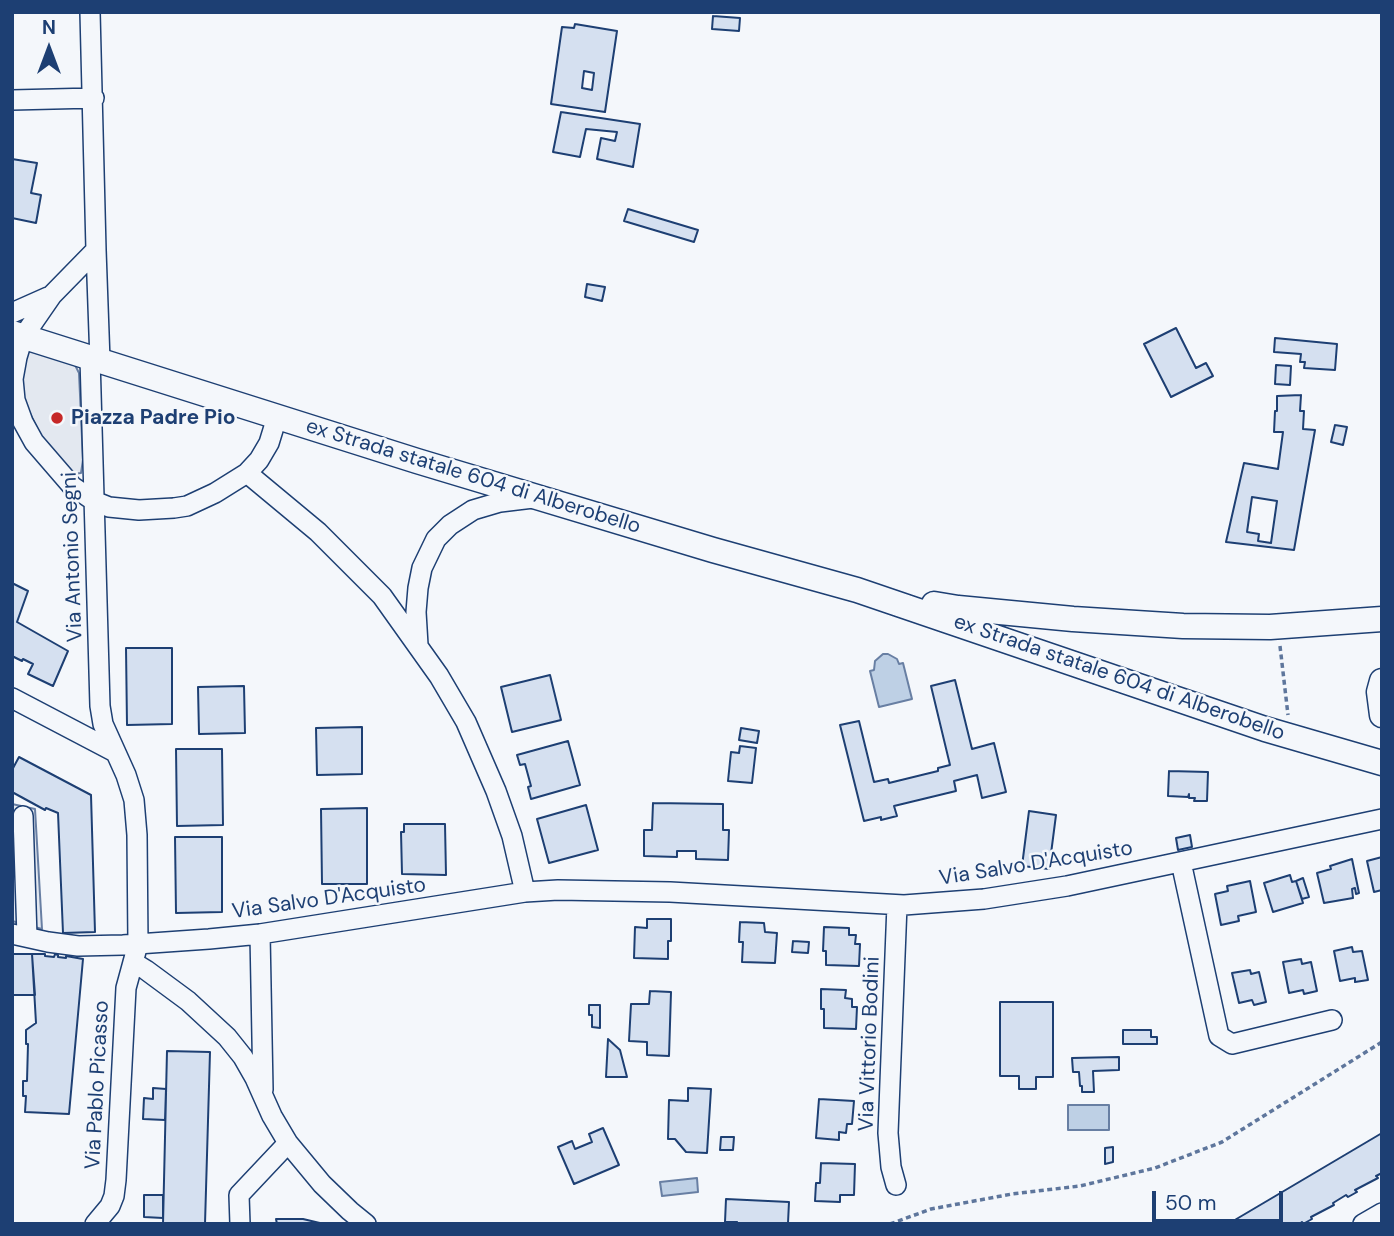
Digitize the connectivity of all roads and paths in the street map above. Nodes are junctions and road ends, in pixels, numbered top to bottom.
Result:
1 (90, 12) edge
2 (93, 98) junction
3 (12, 100) edge
4 (96, 250) junction
5 (52, 295) junction
6 (12, 313) edge
7 (18, 335) edge
8 (95, 360) junction
9 (13, 390) edge
10 (277, 416) junction
11 (247, 473) junction
12 (538, 497) junction
13 (93, 501) junction
14 (858, 590) junction
15 (1382, 619) edge
16 (1278, 627) junction
17 (418, 646) junction
18 (1382, 681) edge
19 (12, 698) edge
20 (1382, 715) edge
21 (1287, 735) junction
22 (115, 752) junction
23 (1382, 763) edge
24 (23, 816) dead end
25 (1382, 819) edge
26 (1181, 862) junction
27 (526, 892) junction
28 (897, 905) junction
29 (260, 934) junction
30 (20, 935) edge
31 (135, 953) junction
32 (1332, 1020) dead end
33 (1382, 1042) edge
34 (263, 1096) junction
35 (288, 1143) junction
36 (896, 1185) dead end
37 (1382, 1213) edge
38 (95, 1224) edge
39 (240, 1224) edge
40 (366, 1224) edge
41 (890, 1224) edge
42 (1363, 1224) edge

1 - 2 street, Via Antonio Segni
2 - 3 street
2 - 4 street, Via Antonio Segni
4 - 5 street
4 - 8 street, Via Antonio Segni
5 - 6 street
5 - 7 street
7 - 8 main road, ex Strada statale 604 di Alberobello
7 - 9 street
8 - 10 main road, ex Strada statale 604 di Alberobello
8 - 13 street, Via Antonio Segni
9 - 13 street
10 - 11 street
10 - 12 main road, ex Strada statale 604 di Alberobello
11 - 13 street
11 - 17 street
12 - 14 main road, ex Strada statale 604 di Alberobello
12 - 17 street
13 - 22 street, Via Antonio Segni
14 - 16 main road, ex Strada statale 604 di Alberobello
14 - 21 main road, ex Strada statale 604 di Alberobello
15 - 16 main road, ex Strada statale 604 di Alberobello
16 - 21 path
17 - 27 street
18 - 20 main road
19 - 22 street
21 - 23 main road, ex Strada statale 604 di Alberobello
22 - 31 street, Via Antonio Segni
24 - 30 street
25 - 26 street, Via Salvo D'Acquisto
26 - 28 street, Via Salvo D'Acquisto
26 - 32 street
27 - 28 street, Via Salvo D'Acquisto
27 - 29 street, Via Salvo D'Acquisto
28 - 36 street, Via Vittorio Bodini
29 - 31 street, Via Salvo D'Acquisto
29 - 34 street
30 - 31 street, Via Salvo D'Acquisto
31 - 34 street
31 - 38 street, Via Pablo Picasso
33 - 41 path
34 - 35 street
35 - 39 street
35 - 40 street
37 - 42 street

